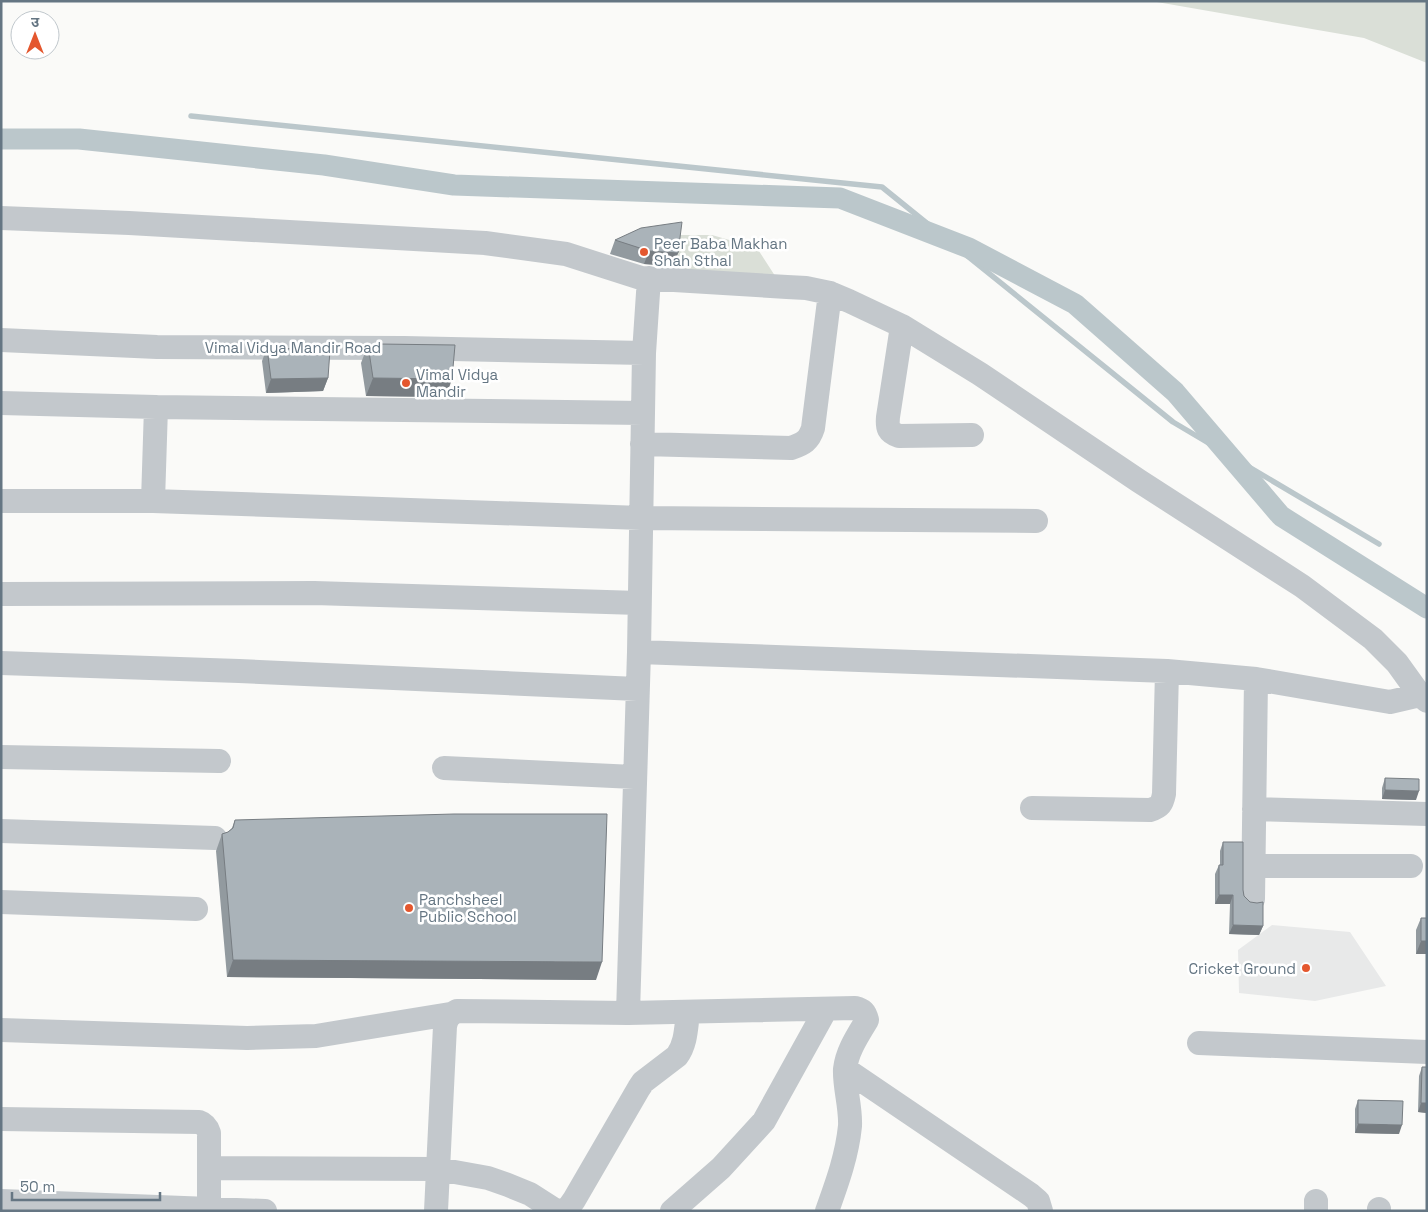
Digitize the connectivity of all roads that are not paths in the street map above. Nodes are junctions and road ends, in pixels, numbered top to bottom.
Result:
1 (1, 218) edge
2 (649, 278) junction
3 (830, 293) junction
4 (902, 326) junction
5 (1, 340) edge
6 (644, 352) junction
7 (1, 403) edge
8 (156, 407) junction
9 (643, 413) junction
10 (972, 435) dead end
11 (642, 444) junction
12 (1, 501) edge
13 (153, 501) junction
14 (641, 518) junction
15 (1036, 522) dead end
16 (1, 594) edge
17 (639, 603) junction
18 (639, 652) junction
19 (1, 663) edge
20 (1167, 671) junction
21 (1256, 679) junction
22 (637, 689) junction
23 (1423, 698) edge
24 (1, 757) edge
25 (219, 761) dead end
26 (444, 768) dead end
27 (634, 777) junction
28 (1032, 808) dead end
29 (1254, 809) junction
30 (1427, 814) edge
31 (1, 831) edge
32 (215, 838) dead end
33 (1253, 866) junction
34 (1411, 866) dead end
35 (1253, 899) dead end
36 (1, 902) edge
37 (196, 909) dead end
38 (826, 1009) junction
39 (628, 1013) junction
40 (688, 1013) junction
41 (450, 1014) junction
42 (1, 1030) edge
43 (1199, 1043) dead end
44 (1427, 1052) edge
45 (845, 1069) junction
46 (1, 1119) edge
47 (209, 1168) junction
48 (438, 1169) junction
49 (1, 1201) edge
50 (209, 1210) edge
51 (265, 1211) edge
52 (436, 1211) edge
53 (672, 1211) edge
54 (827, 1211) edge
55 (1040, 1211) edge

1 - 2 street
2 - 3 street
2 - 6 street
3 - 4 street
3 - 11 street
4 - 10 street
4 - 23 street
5 - 6 street, Vimal Vidya Mandir Road
6 - 9 street
7 - 8 street
8 - 9 street
8 - 13 street
9 - 11 street
11 - 14 street
12 - 13 street
13 - 14 street
14 - 15 street
14 - 17 street
16 - 17 street
17 - 18 street
18 - 20 street
18 - 22 street
19 - 22 street
20 - 21 street
20 - 28 street
21 - 23 street
21 - 29 street
22 - 27 street
24 - 25 street
26 - 27 street
27 - 39 street
29 - 30 street
29 - 33 street
31 - 32 street
33 - 34 street
33 - 35 street
36 - 37 street
38 - 40 street
38 - 45 street
38 - 53 street
39 - 40 street
39 - 41 street
40 - 48 street
41 - 42 street
41 - 48 street
43 - 44 street
45 - 54 street
45 - 55 street
46 - 47 street
47 - 48 street
47 - 50 street
48 - 52 street
49 - 50 street
50 - 51 street

